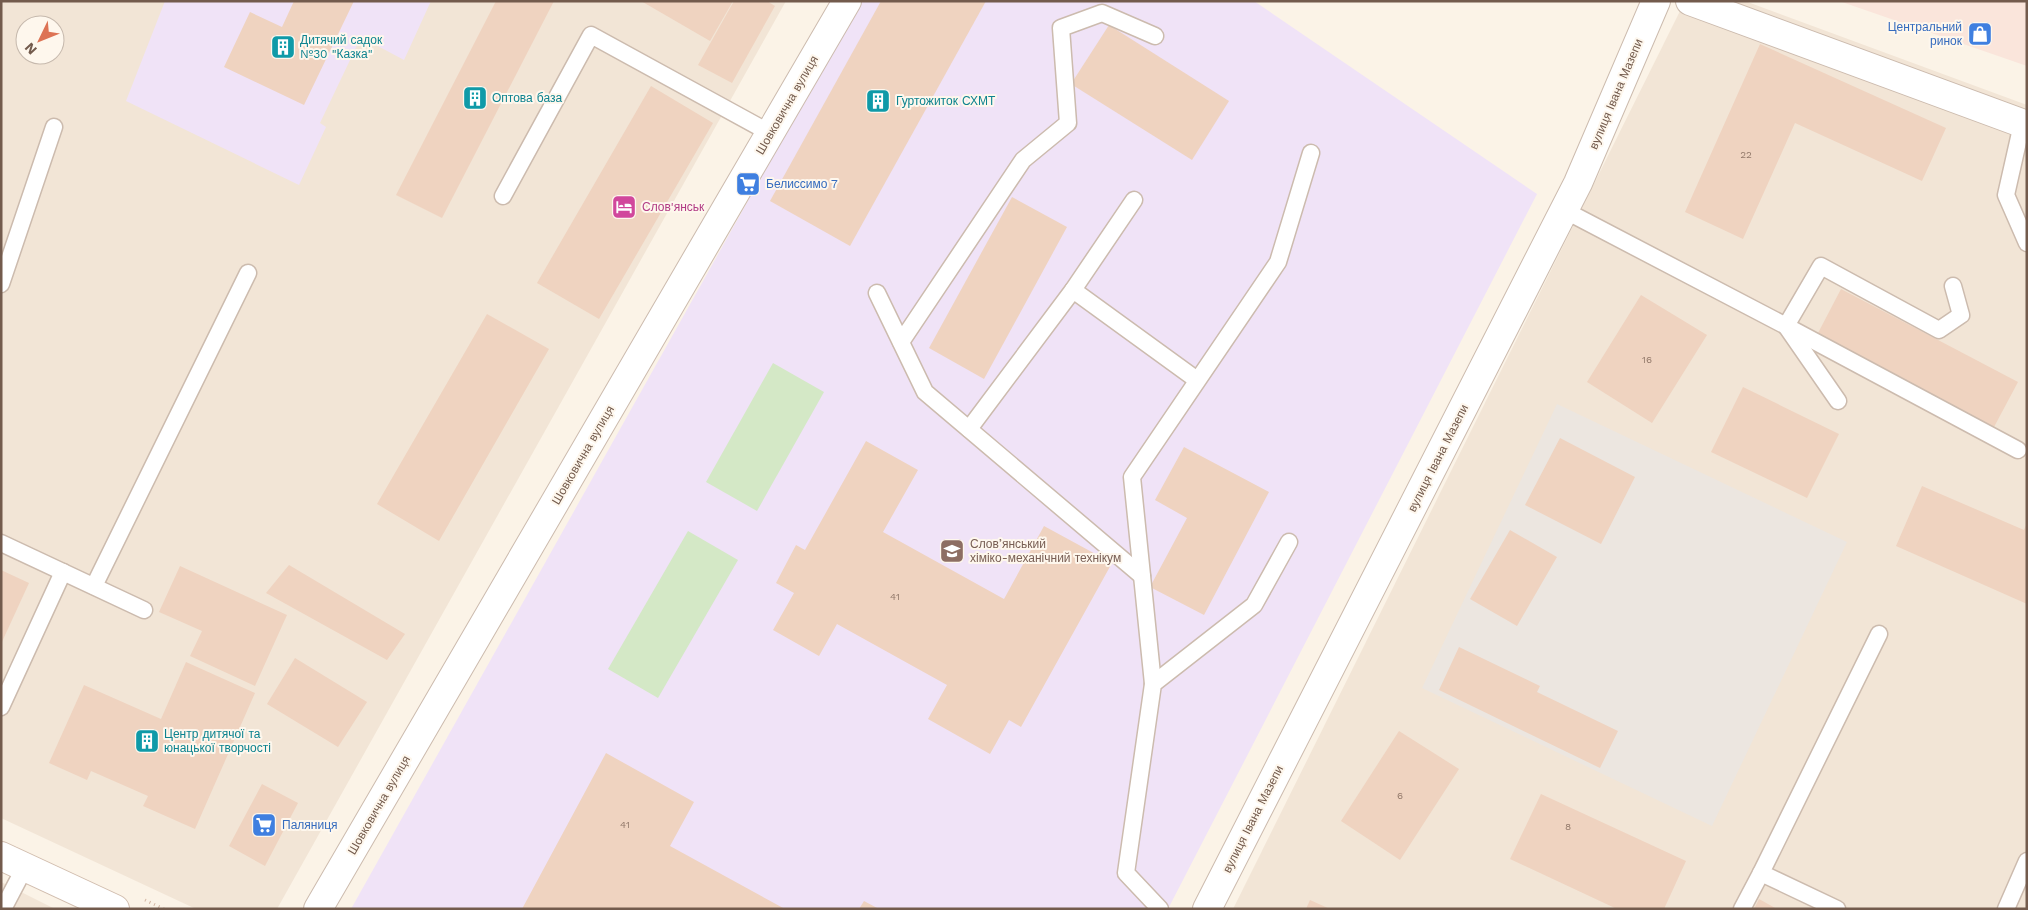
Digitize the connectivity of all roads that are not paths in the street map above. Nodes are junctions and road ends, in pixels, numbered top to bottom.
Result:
1 (847, 1) edge
2 (1656, 1) edge
3 (1690, 1) edge
4 (1155, 36) dead end
5 (2025, 125) edge
6 (54, 127) dead end
7 (770, 133) junction
8 (1312, 153) dead end
9 (503, 196) dead end
10 (1134, 200) dead end
11 (1564, 210) junction
12 (2027, 243) edge
13 (248, 274) dead end
14 (1, 284) edge
15 (1953, 286) dead end
16 (1073, 290) junction
17 (876, 293) dead end
18 (1786, 326) junction
19 (901, 342) junction
20 (1197, 380) junction
21 (1838, 401) dead end
22 (969, 429) junction
23 (2018, 450) dead end
24 (1289, 542) dead end
25 (1, 543) edge
26 (64, 572) junction
27 (1142, 576) junction
28 (94, 586) junction
29 (144, 610) dead end
30 (1878, 634) dead end
31 (1153, 684) junction
32 (1, 707) edge
33 (2027, 861) edge
34 (13, 862) edge
35 (1761, 873) junction
36 (3, 909) edge
37 (115, 909) edge
38 (318, 909) edge
39 (1160, 909) edge
40 (1207, 909) edge
41 (1742, 909) edge
42 (1837, 909) edge
43 (2006, 909) edge

1 - 7 street, Шовковична вулиця
2 - 11 street, вулиця Івана Мазепи
3 - 5 street
4 - 19 lane
5 - 12 lane
6 - 14 lane
7 - 9 lane
7 - 38 street, Шовковична вулиця
8 - 20 lane
10 - 16 lane
11 - 18 lane
11 - 40 street, вулиця Івана Мазепи
13 - 28 lane
15 - 18 lane
16 - 20 lane
16 - 22 lane
17 - 19 lane
18 - 21 lane
18 - 23 lane
19 - 22 lane
20 - 27 lane
22 - 27 lane
24 - 31 lane
25 - 26 lane
26 - 28 lane
26 - 32 lane
27 - 31 lane
28 - 29 lane
30 - 35 lane
31 - 39 lane
33 - 43 lane
34 - 36 lane
34 - 37 street
35 - 41 lane
35 - 42 lane

